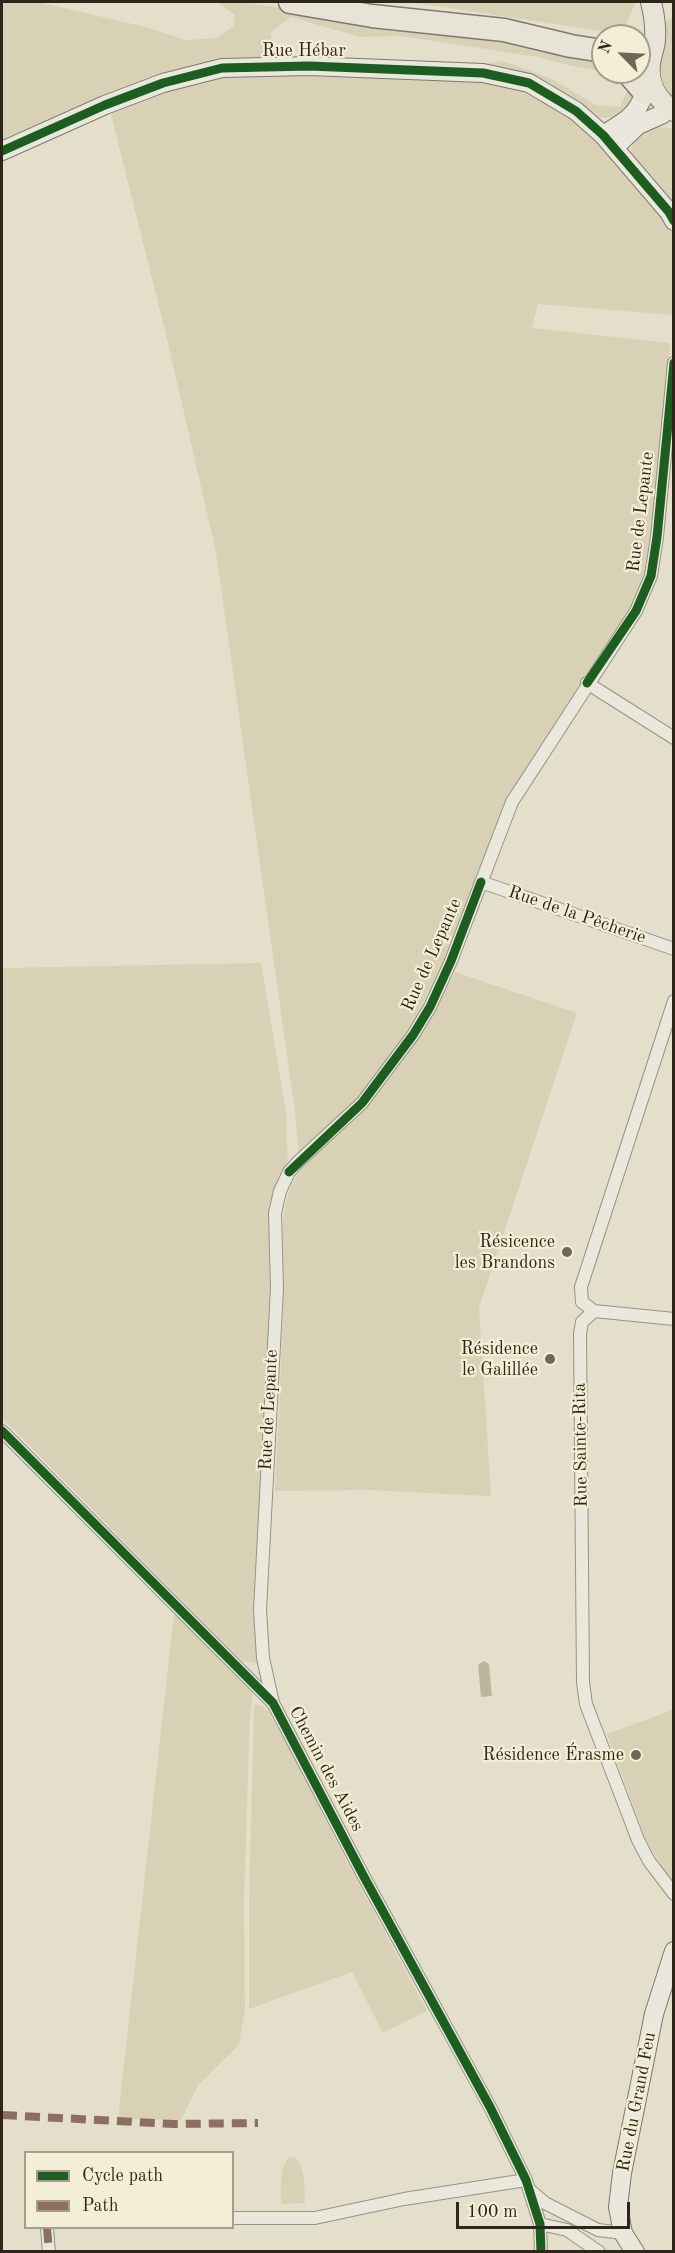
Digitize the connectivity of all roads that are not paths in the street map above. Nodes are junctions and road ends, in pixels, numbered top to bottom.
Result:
1 (290, 2) edge
2 (651, 2) edge
3 (571, 46) junction
4 (591, 49) edge
5 (591, 54) edge
6 (651, 57) edge
7 (644, 84) edge
8 (647, 84) edge
9 (670, 115) edge
10 (609, 142) junction
11 (2, 151) edge
12 (674, 220) edge
13 (674, 363) edge
14 (588, 683) junction
15 (674, 738) edge
16 (481, 882) junction
17 (674, 949) edge
18 (674, 1001) edge
19 (594, 1311) junction
20 (674, 1319) edge
21 (2, 1431) edge
22 (273, 1703) junction
23 (674, 1894) edge
24 (674, 1951) edge
25 (528, 2185) junction
26 (234, 2218) edge
27 (540, 2224) junction
28 (47, 2229) edge
29 (623, 2233) junction
30 (49, 2252) edge
31 (541, 2252) edge
32 (599, 2252) edge
33 (635, 2252) edge

1 - 3 highway
2 - 6 main road
3 - 4 highway
3 - 5 highway
7 - 10 street
8 - 9 main road
9 - 10 street
10 - 11 street, Rue Hébar
10 - 12 street
13 - 14 street, Rue de Lepante
14 - 15 street
14 - 16 street, Rue de Lepante
16 - 17 street, Rue de la Pêcherie
16 - 22 street, Rue de Lepante
18 - 19 street
19 - 20 street
19 - 23 street, Rue Sainte-Rita
21 - 22 street, Chemin des Aides
22 - 25 street, Chemin des Aides
24 - 29 street, Rue du Grand Feu
25 - 26 street
25 - 27 street
25 - 29 street, Chemin des Aides
27 - 31 street
27 - 32 street
28 - 30 street
29 - 33 street, Rue du Grand Feu

